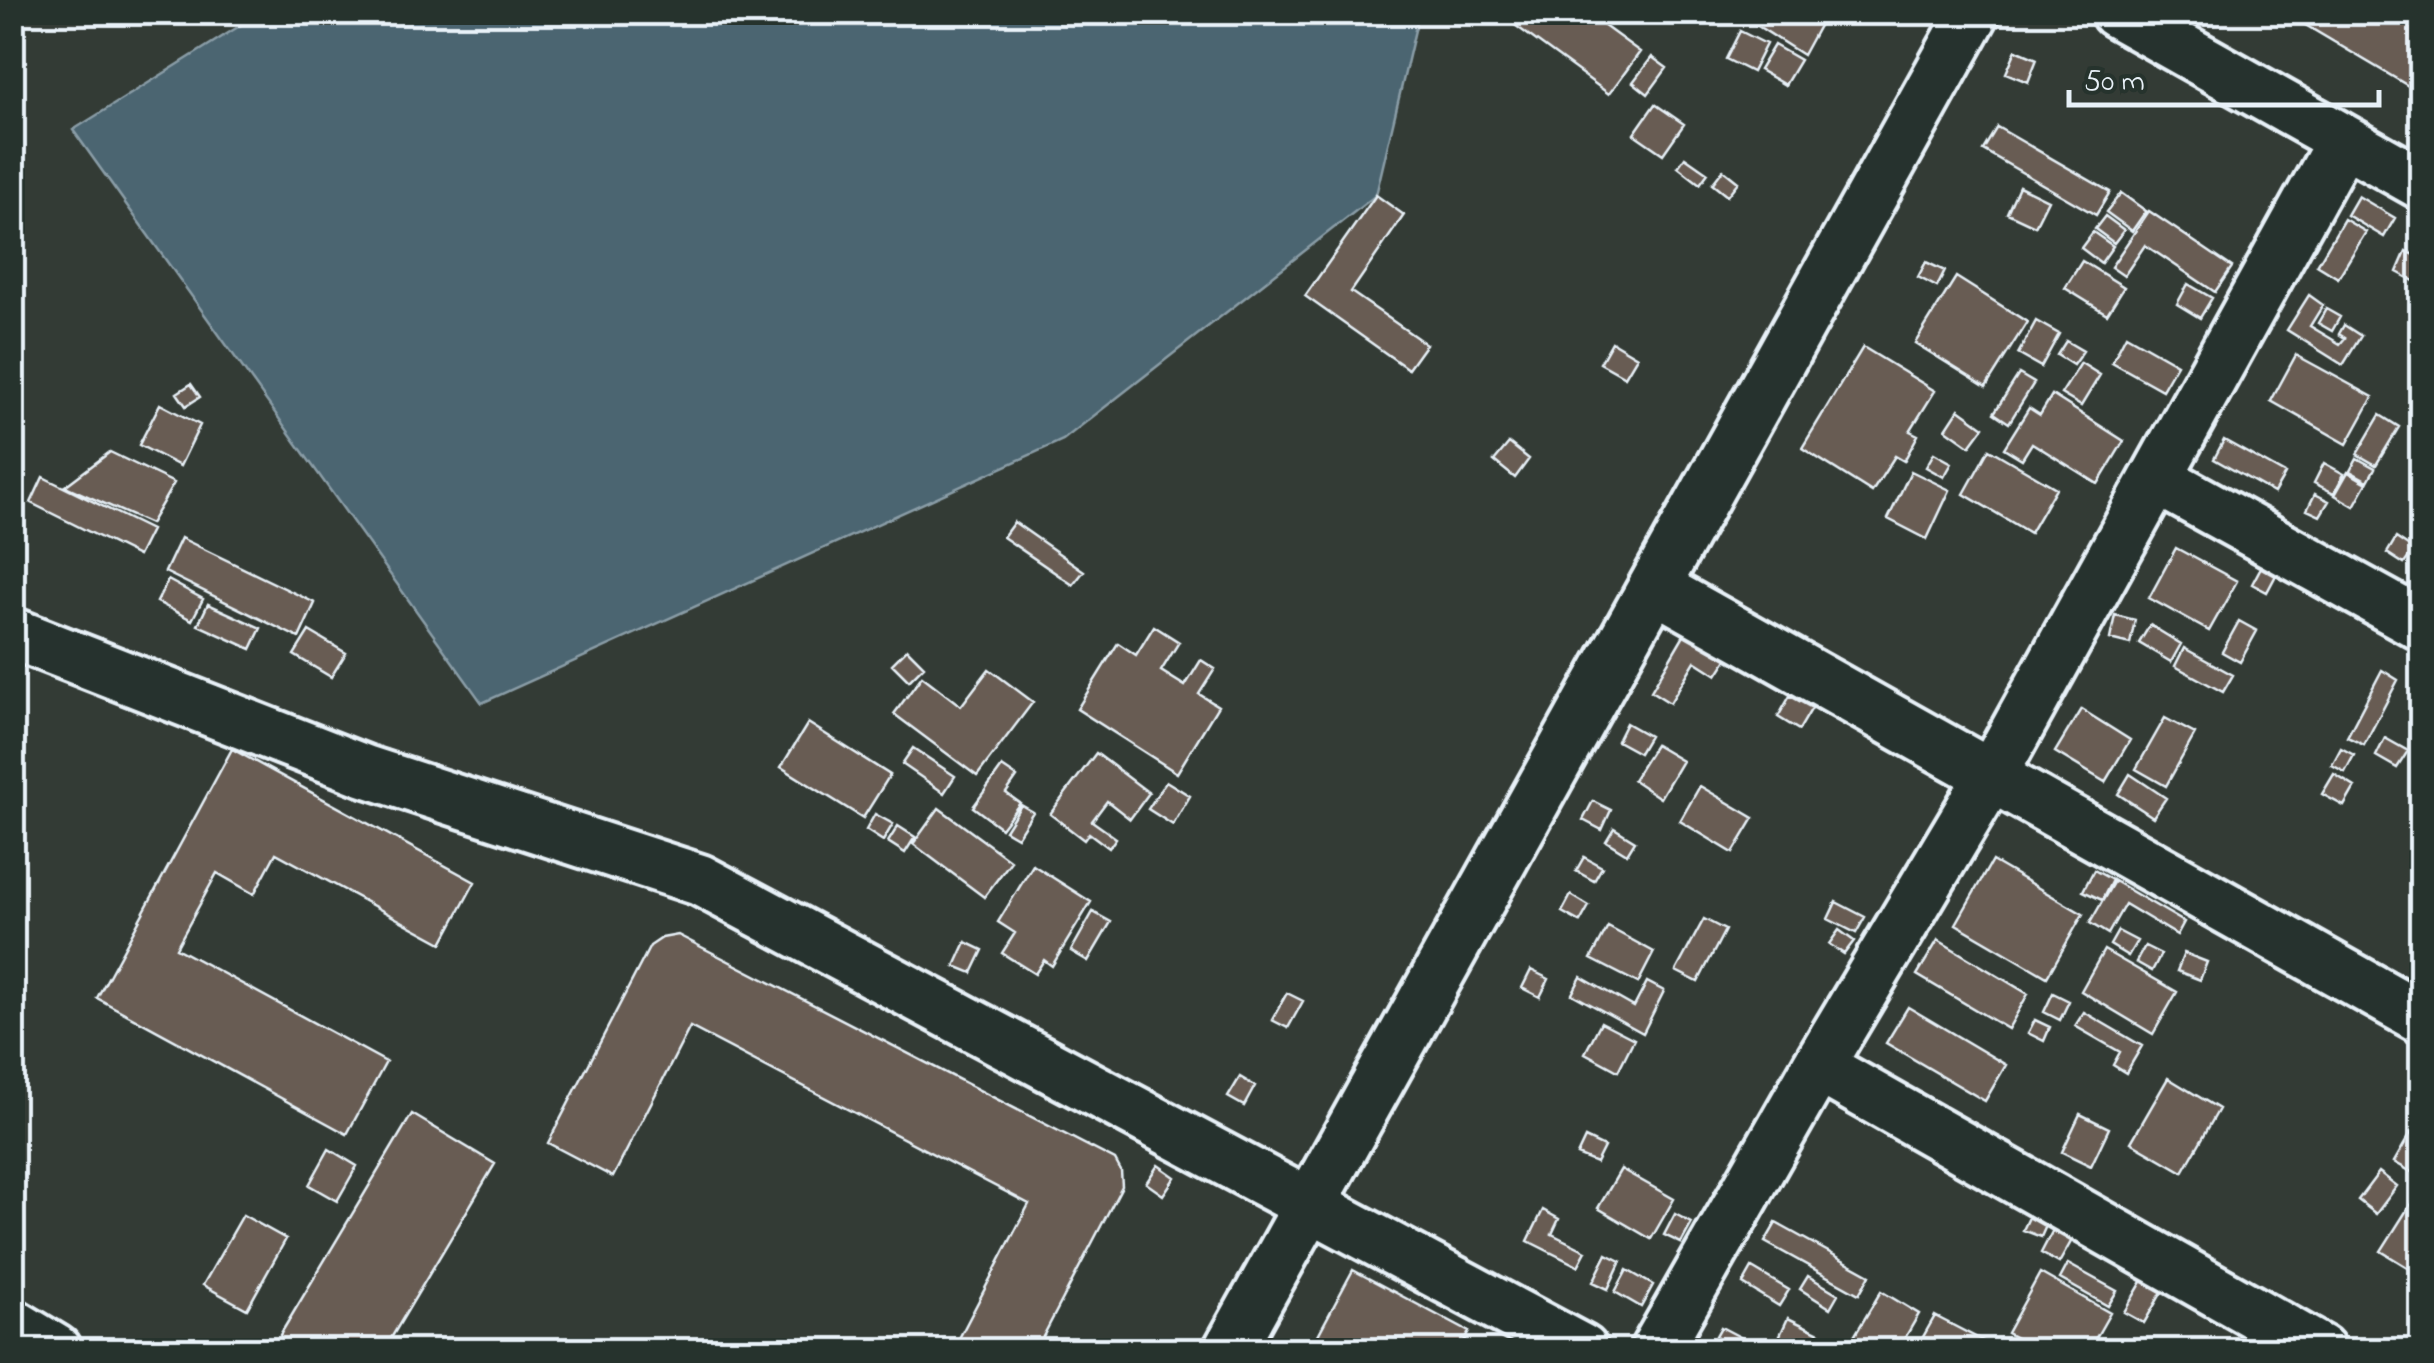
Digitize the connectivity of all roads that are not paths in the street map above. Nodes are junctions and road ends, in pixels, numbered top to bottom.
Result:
1 (1974, 12) edge
2 (2116, 12) edge
3 (2343, 140) junction
4 (2422, 184) edge
5 (2156, 478) junction
6 (1655, 587) junction
7 (2422, 625) edge
8 (12, 633) edge
9 (1991, 776) junction
10 (2422, 1018) edge
11 (1818, 1066) junction
12 (1312, 1206) junction
13 (12, 1324) edge
14 (55, 1350) edge
15 (1229, 1350) edge
16 (1582, 1350) edge
17 (1656, 1350) edge
18 (2320, 1350) edge

1 - 6 street
2 - 3 street
3 - 4 street
3 - 5 street
5 - 7 street
5 - 9 street
6 - 9 street
6 - 12 street
8 - 12 street
9 - 10 street
9 - 11 street
11 - 17 street
11 - 18 street
12 - 15 street
12 - 16 street
13 - 14 street

